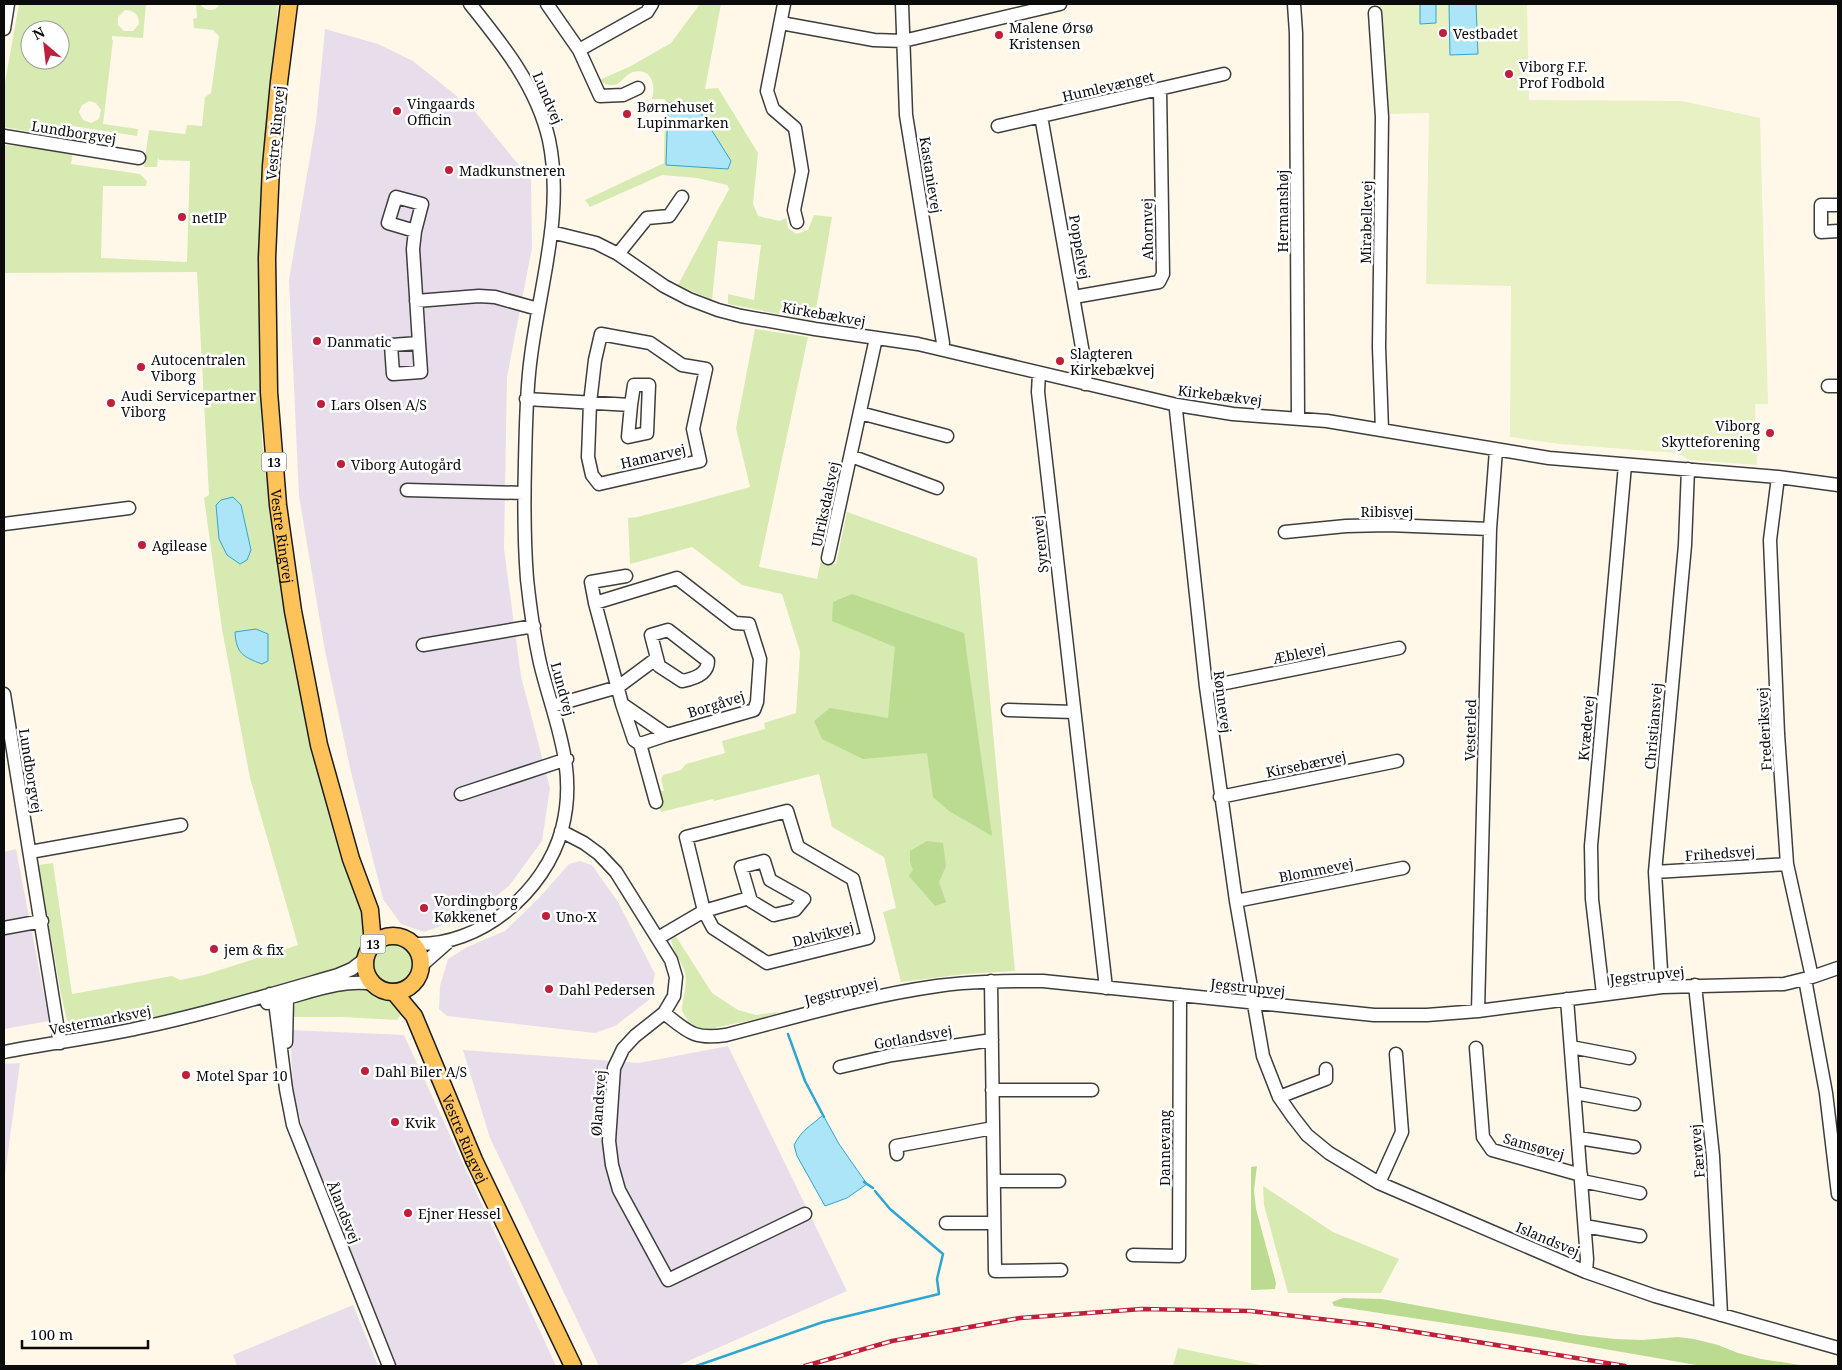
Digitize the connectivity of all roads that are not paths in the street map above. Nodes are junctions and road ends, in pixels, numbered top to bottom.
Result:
1 (8, 4) edge
2 (289, 4) edge
3 (470, 4) edge
4 (547, 4) edge
5 (652, 4) edge
6 (784, 4) edge
7 (902, 4) edge
8 (1060, 4) edge
9 (1294, 4) edge
10 (1020, 8) edge
11 (1375, 13) dead end
12 (781, 23) junction
13 (4, 29) edge
14 (903, 41) junction
15 (579, 50) junction
16 (1224, 74) dead end
17 (638, 88) dead end
18 (1160, 89) junction
19 (1041, 116) junction
20 (998, 126) dead end
21 (4, 136) edge
22 (139, 158) dead end
23 (682, 197) dead end
24 (1838, 205) edge
25 (796, 222) dead end
26 (415, 231) dead end
27 (1838, 231) edge
28 (551, 232) junction
29 (618, 254) junction
30 (1074, 297) junction
31 (416, 300) junction
32 (538, 309) junction
33 (876, 338) junction
34 (419, 343) dead end
35 (941, 349) junction
36 (1038, 372) junction
37 (1085, 384) junction
38 (526, 399) junction
39 (590, 404) junction
40 (631, 405) dead end
41 (1176, 405) junction
42 (860, 413) junction
43 (1298, 418) junction
44 (1382, 430) junction
45 (947, 436) dead end
46 (1496, 450) junction
47 (850, 456) junction
48 (1625, 465) junction
49 (1688, 469) junction
50 (1778, 477) junction
51 (1838, 485) edge
52 (937, 488) dead end
53 (407, 490) dead end
54 (524, 493) junction
55 (129, 508) dead end
56 (4, 524) edge
57 (1490, 529) junction
58 (1285, 532) dead end
59 (828, 558) dead end
60 (626, 576) dead end
61 (595, 603) junction
62 (534, 626) junction
63 (423, 645) dead end
64 (1399, 648) dead end
65 (657, 658) junction
66 (1206, 687) junction
67 (618, 688) junction
68 (4, 694) edge
69 (622, 704) junction
70 (552, 706) junction
71 (1008, 710) dead end
72 (1074, 712) junction
73 (667, 735) junction
74 (640, 744) junction
75 (566, 759) junction
76 (1397, 761) dead end
77 (461, 794) dead end
78 (1220, 797) junction
79 (656, 802) dead end
80 (181, 825) dead end
81 (562, 831) junction
82 (30, 852) junction
83 (1787, 864) junction
84 (1403, 868) dead end
85 (1655, 872) junction
86 (749, 898) junction
87 (1236, 901) junction
88 (370, 910) junction
89 (704, 911) junction
90 (42, 921) junction
91 (4, 928) edge
92 (394, 936) junction
93 (658, 938) junction
94 (449, 942) junction
95 (373, 944) junction
96 (414, 944) junction
97 (365, 959) junction
98 (421, 966) junction
99 (1838, 968) edge
100 (1809, 978) junction
101 (991, 981) junction
102 (374, 984) junction
103 (413, 984) junction
104 (1695, 985) junction
105 (1662, 987) junction
106 (1106, 988) junction
107 (394, 992) junction
108 (1603, 994) junction
109 (1180, 995) junction
110 (279, 996) junction
111 (1567, 999) junction
112 (1253, 1002) junction
113 (1478, 1011) junction
114 (664, 1013) junction
115 (414, 1016) junction
116 (992, 1040) junction
117 (60, 1043) junction
118 (1571, 1047) junction
119 (1476, 1048) dead end
120 (4, 1052) edge
121 (1396, 1054) dead end
122 (1629, 1058) dead end
123 (840, 1068) dead end
124 (1326, 1069) dead end
125 (992, 1090) junction
126 (1092, 1090) dead end
127 (1575, 1093) junction
128 (1279, 1097) junction
129 (1634, 1104) dead end
130 (993, 1128) junction
131 (1579, 1138) junction
132 (1634, 1147) dead end
133 (898, 1154) dead end
134 (1582, 1178) junction
135 (994, 1181) junction
136 (1059, 1181) dead end
137 (1379, 1183) junction
138 (1640, 1193) dead end
139 (1838, 1194) edge
140 (805, 1214) dead end
141 (946, 1223) dead end
142 (994, 1223) junction
143 (1585, 1226) junction
144 (1640, 1236) dead end
145 (1133, 1255) dead end
146 (1061, 1270) dead end
147 (1586, 1272) junction
148 (1721, 1315) junction
149 (1838, 1348) edge
150 (389, 1366) edge
151 (573, 1366) edge

1 - 13 street
2 - 88 main road, Vestre Ringvej / 13
3 - 28 street, Lundvej
4 - 15 street
5 - 15 street
6 - 12 street
7 - 14 street, Kastanievej
8 - 10 street
9 - 43 street, Hermanshøj
10 - 14 street
11 - 44 street, Mirabellevej
12 - 14 street
12 - 25 street
14 - 35 street, Kastanievej
15 - 17 street
16 - 18 street, Humlevænget
18 - 19 street, Humlevænget
18 - 30 street, Ahornvej
19 - 20 street, Humlevænget
19 - 30 street, Poppelvej
21 - 22 street, Lundborgvej
23 - 29 street
24 - 27 street
26 - 31 street
28 - 29 street, Kirkebækvej
28 - 32 street, Lundvej
29 - 33 street, Kirkebækvej
30 - 37 street, Poppelvej
31 - 32 street
31 - 34 street
32 - 38 street, Lundvej
33 - 35 street, Kirkebækvej
33 - 42 street, Ulriksdalsvej
35 - 36 street, Kirkebækvej
36 - 37 street, Kirkebækvej
36 - 72 street, Syrenvej
37 - 41 street, Kirkebækvej
38 - 39 street
38 - 54 street, Lundvej
39 - 39 street, Hamarvej
39 - 40 street
41 - 43 street, Kirkebækvej
41 - 66 street, Rønnevej
42 - 45 street
42 - 47 street, Ulriksdalsvej
43 - 44 street, Kirkebækvej
44 - 46 street, Kirkebækvej
46 - 48 street, Kirkebækvej
46 - 57 street, Vesterled
47 - 52 street, Ulriksdalsvej
47 - 59 street, Ulriksdalsvej
48 - 49 street, Kirkebækvej
48 - 108 street, Kvædevej
49 - 50 street, Kirkebækvej
49 - 85 street, Christiansvej
50 - 51 street, Kirkebækvej
50 - 83 street, Frederiksvej
53 - 54 street
54 - 62 street, Lundvej
55 - 56 street
57 - 58 street, Ribisvej
57 - 113 street, Vesterled
60 - 61 street
61 - 67 street
61 - 73 street, Borgåvej
62 - 63 street
62 - 70 street, Lundvej
64 - 66 street, Æblevej
65 - 65 street
65 - 67 street
66 - 78 street, Rønnevej
67 - 69 street
67 - 70 street
68 - 82 street, Lundborgvej
69 - 73 street
69 - 74 street
70 - 75 street, Lundvej
71 - 72 street
72 - 106 street, Syrenvej
73 - 74 street, Borgåvej
74 - 79 street
75 - 77 street
75 - 81 street, Lundvej
76 - 78 street, Kirsebærvej
78 - 87 street, Rønnevej
80 - 82 street
81 - 93 street, Ølandsvej
81 - 94 street, Lundvej
82 - 90 street, Lundborgvej
83 - 85 street, Frihedsvej
83 - 100 street, Frederiksvej
84 - 87 street, Blommevej
85 - 105 street, Christiansvej
86 - 86 street
86 - 89 street
87 - 112 street, Rønnevej
88 - 92 main road, Vestre Ringvej / 13
88 - 95 main road, Vestre Ringvej / 13
89 - 89 street, Dalvikvej
89 - 93 street
90 - 91 street
90 - 117 street, Lundborgvej
92 - 95 main road, 13
92 - 96 main road, 13
93 - 114 street, Ølandsvej
94 - 96 street, Lundvej
94 - 98 street, Lundvej
95 - 97 main road, 13
96 - 98 main road
97 - 102 main road, 13
97 - 110 street, Vestermarksvej
98 - 103 main road
99 - 100 street, Jegstrupvej
100 - 104 street, Jegstrupvej
100 - 139 street, Frederiksvej
101 - 106 street, Jegstrupvej
101 - 114 street, Jegstrupvej
101 - 116 street
102 - 107 main road
102 - 110 street, Vestermarksvej
103 - 107 main road
103 - 115 main road, Vestre Ringvej
104 - 105 street, Jegstrupvej
104 - 148 street, Færøvej
105 - 108 street, Jegstrupvej
106 - 109 street, Jegstrupvej
107 - 115 main road, Vestre Ringvej
108 - 111 street, Jegstrupvej
109 - 112 street, Jegstrupvej
109 - 145 street, Dannevang
110 - 117 street, Vestermarksvej
110 - 150 street, Ålandsvej
111 - 113 street, Jegstrupvej
111 - 118 street
112 - 113 street, Jegstrupvej
112 - 128 street, Islandsvej
114 - 140 street, Ølandsvej
115 - 151 main road, Vestre Ringvej
116 - 123 street, Gotlandsvej
116 - 125 street
117 - 120 street, Vestermarksvej
118 - 122 street
118 - 127 street
119 - 134 street, Samsøvej
121 - 137 street
124 - 128 street
125 - 126 street
125 - 130 street
127 - 129 street
127 - 131 street
128 - 137 street, Islandsvej
130 - 133 street
130 - 135 street
131 - 132 street
131 - 134 street
134 - 138 street, Samsøvej
134 - 143 street
135 - 136 street
135 - 142 street
137 - 147 street, Islandsvej
141 - 142 street
142 - 146 street
143 - 144 street
143 - 147 street
147 - 148 street, Islandsvej
148 - 149 street, Islandsvej

